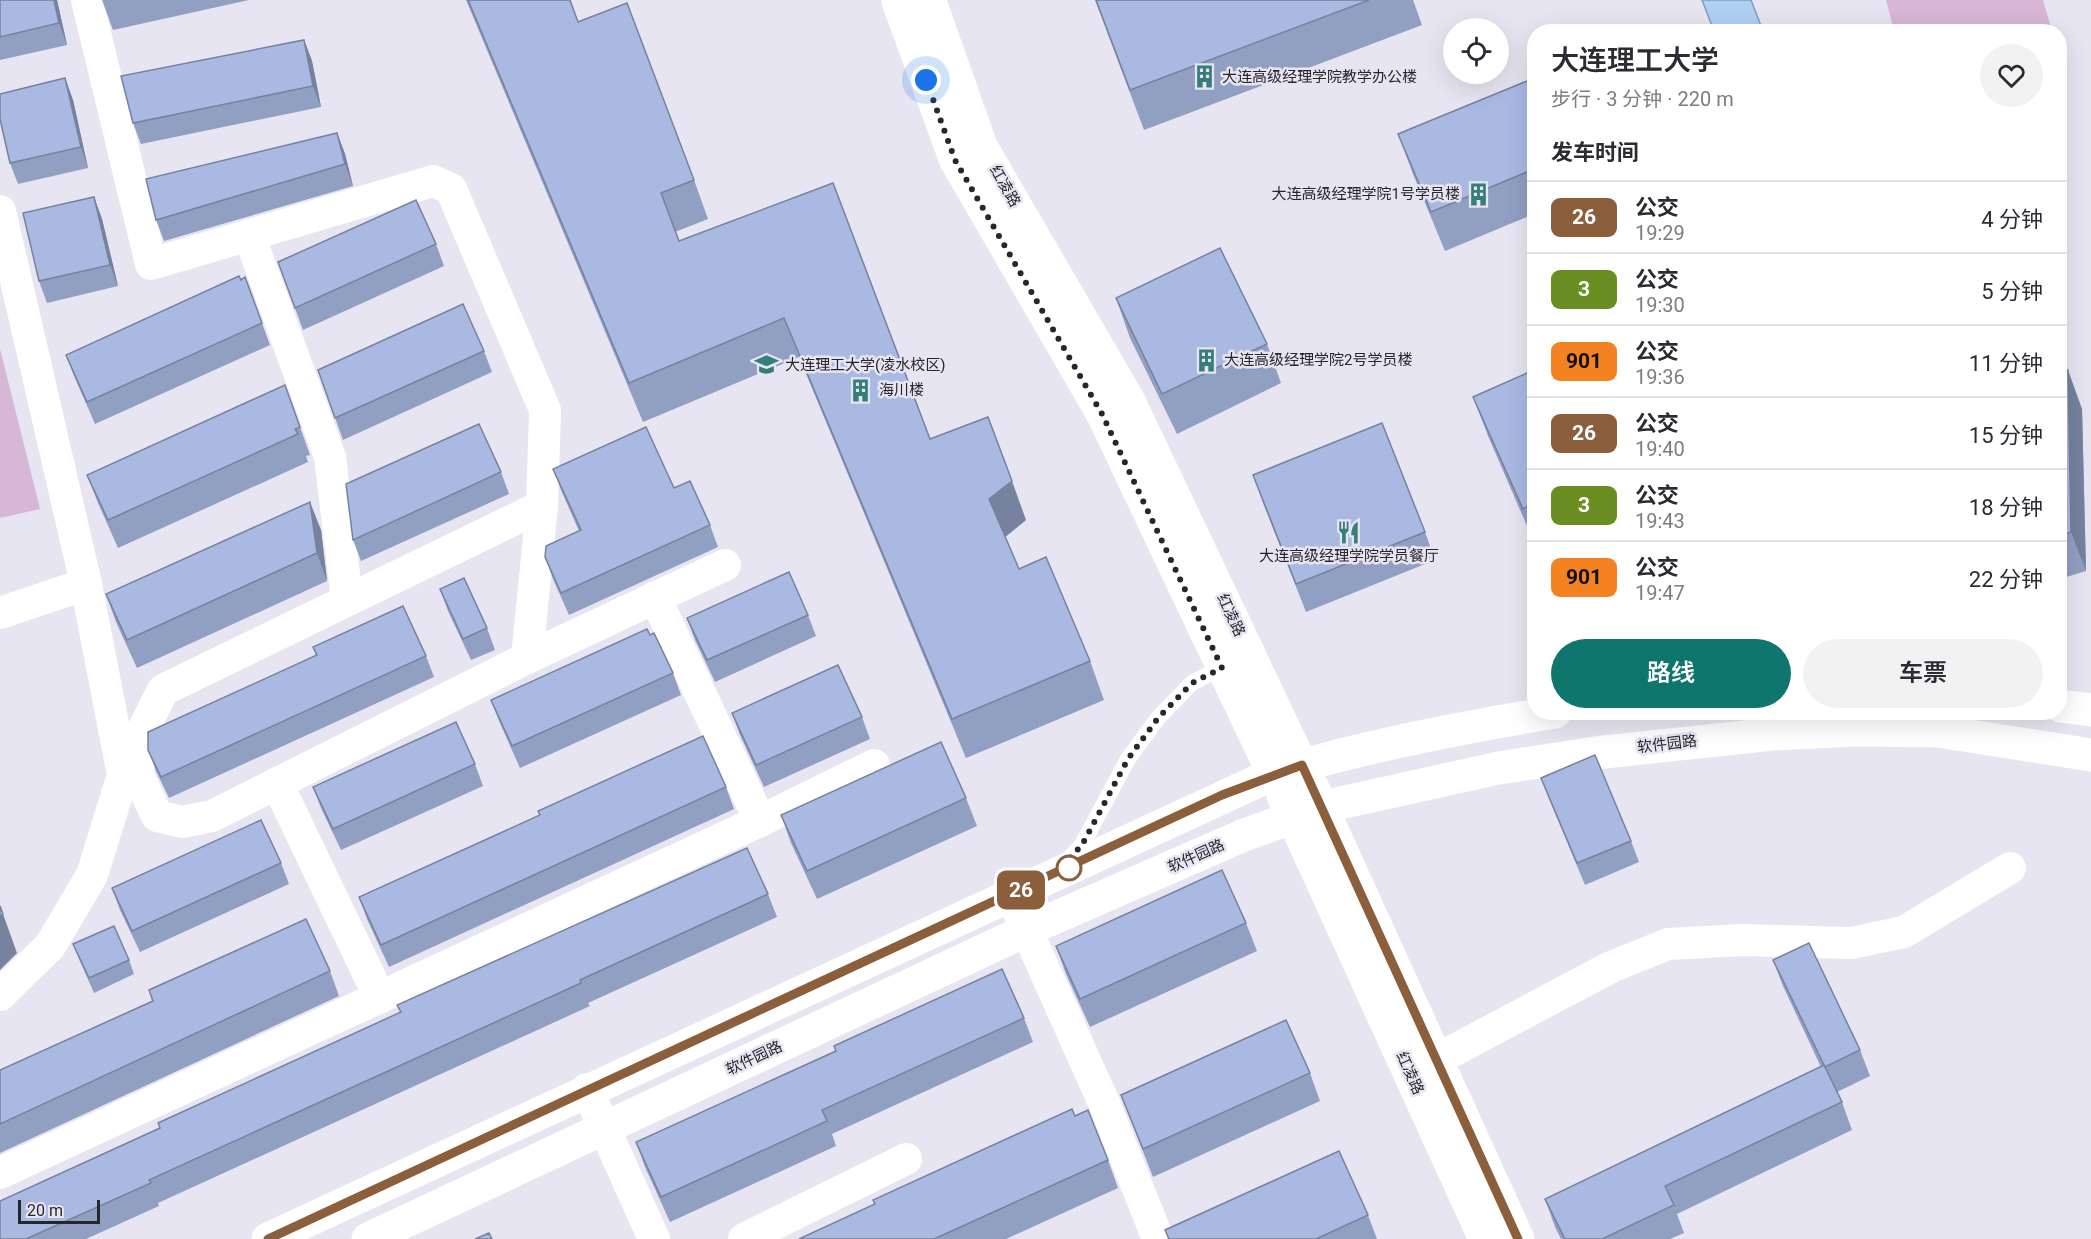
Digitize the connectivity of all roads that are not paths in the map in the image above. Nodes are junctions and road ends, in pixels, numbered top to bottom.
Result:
1 (87, 0) edge
2 (897, 0) edge
3 (930, 0) edge
4 (0, 211) edge
5 (249, 236) junction
6 (542, 506) junction
7 (725, 565) dead end
8 (86, 584) junction
9 (655, 597) junction
10 (347, 599) junction
11 (0, 613) edge
12 (527, 658) junction
13 (1222, 668) junction
14 (2067, 706) edge
15 (2091, 710) edge
16 (1527, 717) edge
17 (2091, 754) edge
18 (874, 765) dead end
19 (1287, 769) junction
20 (277, 783) junction
21 (1307, 812) junction
22 (760, 821) junction
23 (2010, 868) dead end
24 (1056, 873) junction
25 (1011, 894) junction
26 (1027, 930) junction
27 (0, 995) edge
28 (380, 998) junction
29 (1424, 1067) junction
30 (587, 1089) junction
31 (604, 1128) junction
32 (906, 1159) dead end
33 (0, 1173) edge
34 (268, 1239) edge
35 (368, 1239) edge
36 (654, 1239) edge
37 (744, 1239) edge
38 (1158, 1239) edge
39 (1485, 1239) edge
40 (1518, 1239) edge

1 - 5 street
2 - 13 street, 红凌路
3 - 19 street, 红凌路
4 - 8 street
5 - 6 street
5 - 10 street
6 - 10 street
6 - 12 street
7 - 9 street
8 - 11 street
8 - 27 street
9 - 12 street
9 - 22 street
10 - 20 street
12 - 20 street
13 - 19 street, 红凌路
13 - 24 lane
14 - 15 main road
16 - 19 main road
17 - 21 main road, 软件园路
18 - 22 street
19 - 21 main road, 红凌路
19 - 24 main road
20 - 28 street
21 - 26 main road, 软件园路
21 - 29 main road, 红凌路
22 - 28 street
23 - 29 street
24 - 25 main road
25 - 26 street
25 - 30 main road
26 - 31 main road, 软件园路
26 - 38 street
28 - 33 street
29 - 39 main road, 红凌路
29 - 40 main road, 红凌路
30 - 31 street
30 - 34 main road
31 - 35 main road, 软件园路
31 - 36 street
32 - 37 street

